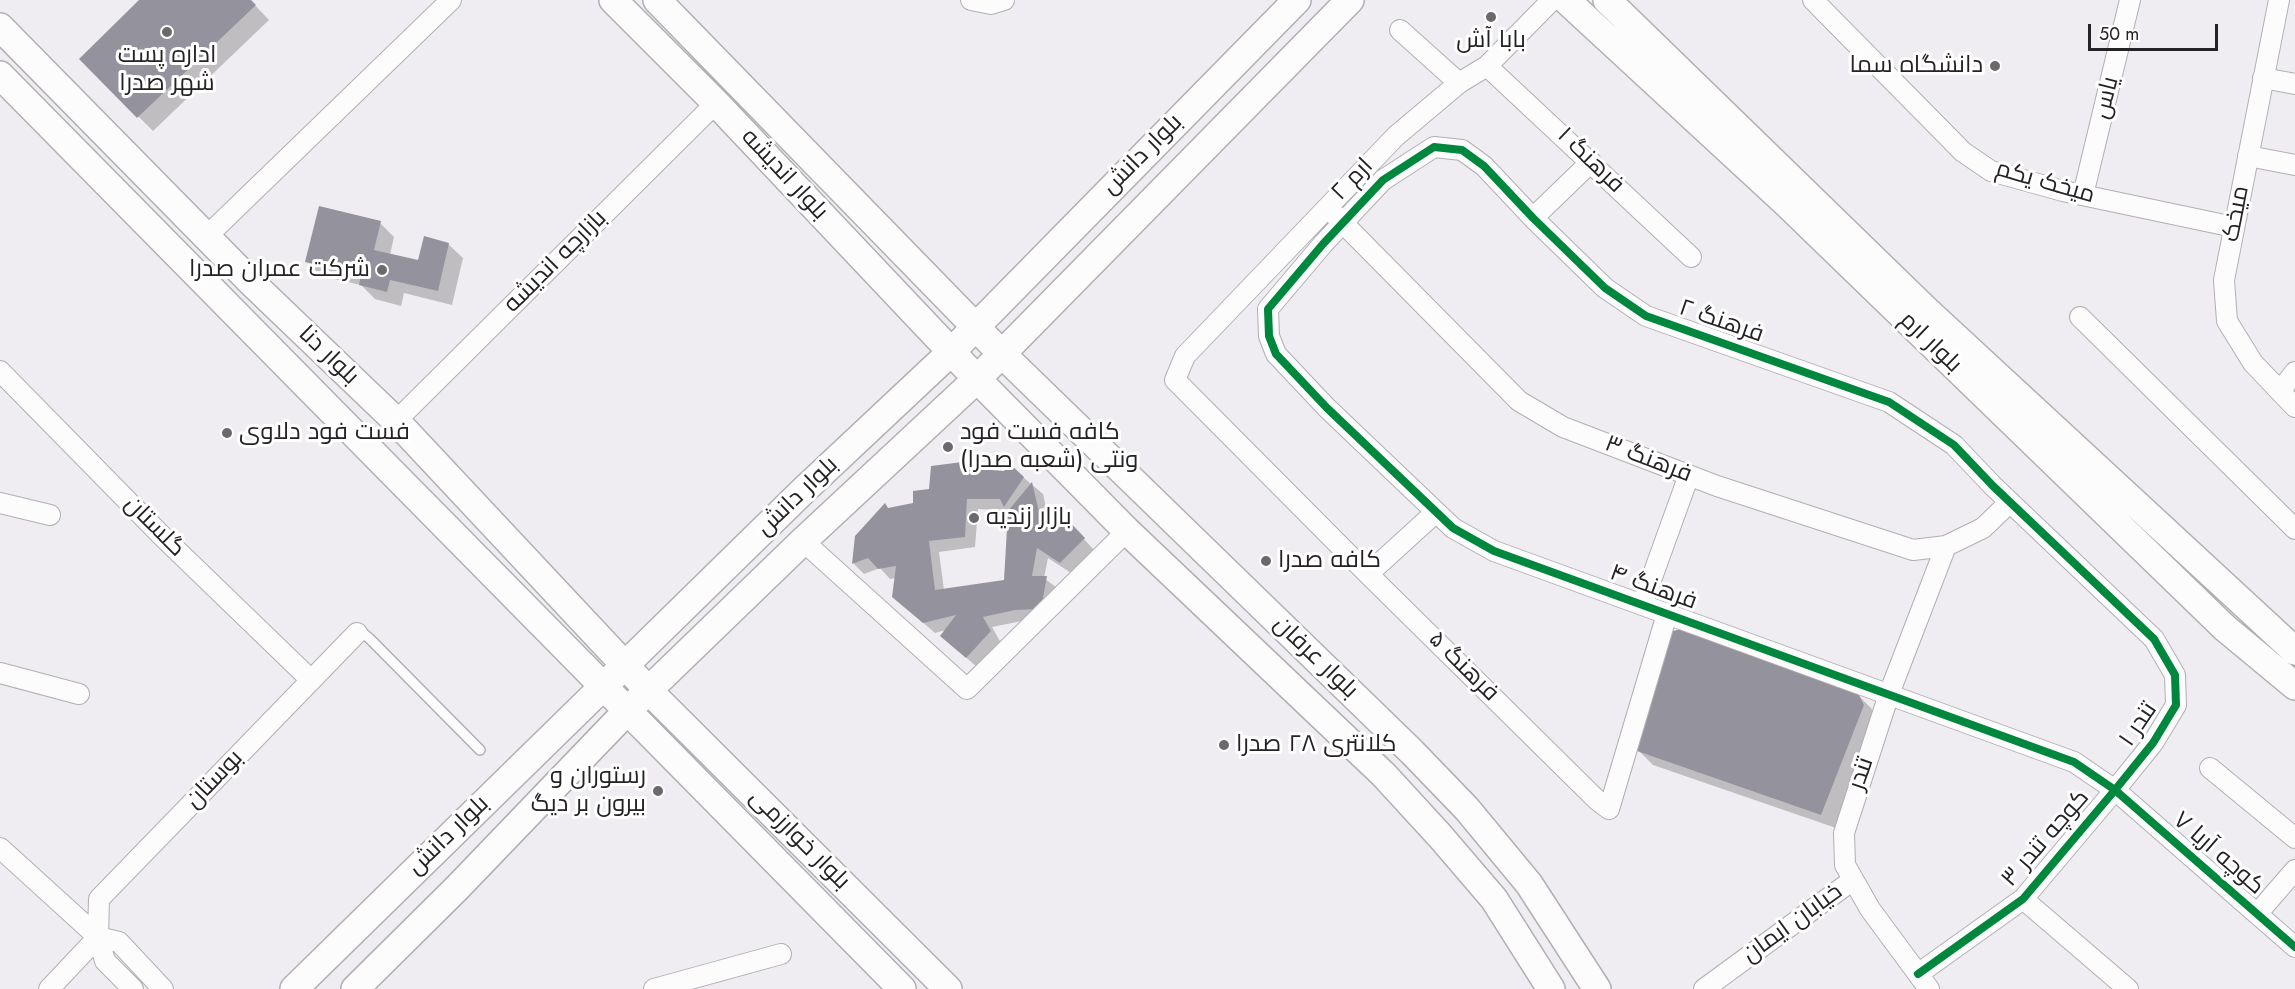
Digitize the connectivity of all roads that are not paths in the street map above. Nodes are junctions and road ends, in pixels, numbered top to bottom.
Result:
1 (451, 0) edge
2 (613, 0) edge
3 (657, 0) edge
4 (971, 0) edge
5 (1004, 0) edge
6 (1297, 0) edge
7 (1350, 0) edge
8 (1552, 0) edge
9 (1566, 0) edge
10 (1607, 0) edge
11 (1813, 0) edge
12 (2130, 0) edge
13 (2279, 0) edge
14 (0, 27) edge
15 (1400, 30) dead end
16 (1487, 66) junction
17 (0, 75) edge
18 (2264, 78) junction
19 (1459, 83) junction
20 (2295, 84) edge
21 (716, 103) junction
22 (2248, 156) junction
23 (1591, 162) junction
24 (2295, 165) edge
25 (2083, 195) junction
26 (1328, 207) junction
27 (1533, 218) junction
28 (1343, 223) junction
29 (2234, 227) junction
30 (206, 237) junction
31 (1691, 257) dead end
32 (1268, 309) joint
33 (2080, 317) dead end
34 (975, 326) junction
35 (951, 352) junction
36 (1002, 354) junction
37 (0, 371) edge
38 (2295, 372) edge
39 (977, 379) junction
40 (1175, 380) joint
41 (2280, 391) junction
42 (2295, 408) edge
43 (396, 421) junction
44 (2049, 441) junction
45 (1689, 475) junction
46 (2010, 502) junction
47 (0, 503) edge
48 (1436, 512) junction
49 (50, 515) dead end
50 (2292, 521) edge
51 (1127, 531) junction
52 (803, 541) junction
53 (1946, 546) junction
54 (1368, 574) junction
55 (1642, 605) junction
56 (1667, 614) junction
57 (357, 633) joint
58 (2295, 651) edge
59 (625, 666) junction
60 (0, 673) edge
61 (2175, 675) joint
62 (311, 680) junction
63 (603, 686) junction
64 (2295, 686) edge
65 (649, 691) junction
66 (79, 694) dead end
67 (1889, 694) junction
68 (628, 710) junction
69 (480, 750) dead end
70 (2210, 768) dead end
71 (2115, 790) junction
72 (2295, 838) edge
73 (0, 848) edge
74 (2295, 870) edge
75 (1853, 880) junction
76 (2023, 899) junction
77 (2257, 914) junction
78 (98, 937) junction
79 (2295, 947) edge
80 (781, 954) dead end
81 (1923, 982) edge
82 (49, 989) edge
83 (133, 989) edge
84 (163, 989) edge
85 (294, 989) edge
86 (355, 989) edge
87 (654, 989) edge
88 (903, 989) edge
89 (948, 989) edge
90 (1551, 989) edge
91 (1597, 989) edge
92 (1704, 989) edge
93 (2128, 989) edge

1 - 30 street
2 - 21 main road, بلوار اندیشه
3 - 34 main road, بلوار اندیشه
4 - 5 street
6 - 34 main road, بلوار دانش
7 - 36 main road, بلوار دانش
8 - 16 street, ارم ۲
9 - 44 main road, بلوار ارم
10 - 44 main road, بلوار ارم
11 - 25 street, میخک یکم
12 - 25 street, یاس
13 - 18 street, میخک
14 - 30 main road, بلوار دنا
15 - 19 street
16 - 19 street, ارم ۲
16 - 23 street, فرهنگ ۱
17 - 63 main road, بلوار دنا
18 - 20 street
18 - 22 street, میخک
19 - 26 street, ارم ۲
21 - 35 main road, بلوار اندیشه
21 - 43 street, بازارچه اندیشه
22 - 24 street
22 - 29 street, میخک
23 - 27 street
23 - 31 street, فرهنگ ۱
25 - 29 street, میخک یکم
26 - 28 street, فرهنگ ۳
26 - 40 street, ارم ۲
27 - 28 street, فرهنگ ۲
27 - 46 street, فرهنگ ۲
28 - 32 street, فرهنگ ۲
28 - 45 street, فرهنگ ۳
29 - 41 street, میخک
30 - 43 main road, بلوار دنا
32 - 48 street, فرهنگ ۴
33 - 50 street
34 - 35 main road, بلوار دانش
34 - 36 main road, بلوار اندیشه
35 - 39 main road, بلوار اندیشه
35 - 59 main road, بلوار دانش
36 - 39 main road, بلوار دانش
36 - 91 main road, بلوار عرفان
37 - 62 street, گلستان
38 - 41 street
39 - 51 main road, بلوار عرفان
39 - 52 main road, بلوار دانش
40 - 54 street, فرهنگ ۵
41 - 42 street, میخک
43 - 59 main road, بلوار دنا
44 - 58 main road, بلوار ارم
44 - 64 main road, بلوار ارم
45 - 53 street, فرهنگ ۳
45 - 55 street
46 - 53 street, فرهنگ ۳
46 - 61 street, فرهنگ ۲
47 - 49 street
48 - 54 street
48 - 55 street, فرهنگ ۴
51 - 52 street
51 - 90 main road, بلوار عرفان
52 - 65 main road, بلوار دانش
53 - 67 street, تندر
54 - 56 street, فرهنگ ۵
55 - 56 street, فرهنگ ۴
56 - 67 street, فرهنگ ۴
57 - 62 street, بوستان
57 - 69 lane
59 - 63 main road, بلوار دانش
59 - 65 main road, بلوار دنا
60 - 66 street
61 - 71 street, تندر ۱
62 - 78 street, بوستان
63 - 68 main road, بلوار دنا
63 - 85 main road, بلوار دانش
65 - 68 main road, بلوار دانش
65 - 89 main road, بلوار خوارزمی
67 - 71 street, فرهنگ ۴
67 - 75 street, تندر
68 - 86 main road, بلوار دانش
68 - 88 main road, بلوار خوارزمی
70 - 72 street
71 - 76 street, کوچه تندر ۳
71 - 77 street, کوچه آریا ۷
73 - 78 street
74 - 77 street
75 - 81 street, تندر
75 - 92 street, خیابان ایمان
76 - 81 street, کوچه تندر ۳
76 - 93 street
77 - 79 street, کوچه آریا ۷
78 - 82 street
78 - 83 street
78 - 84 street
80 - 87 street

